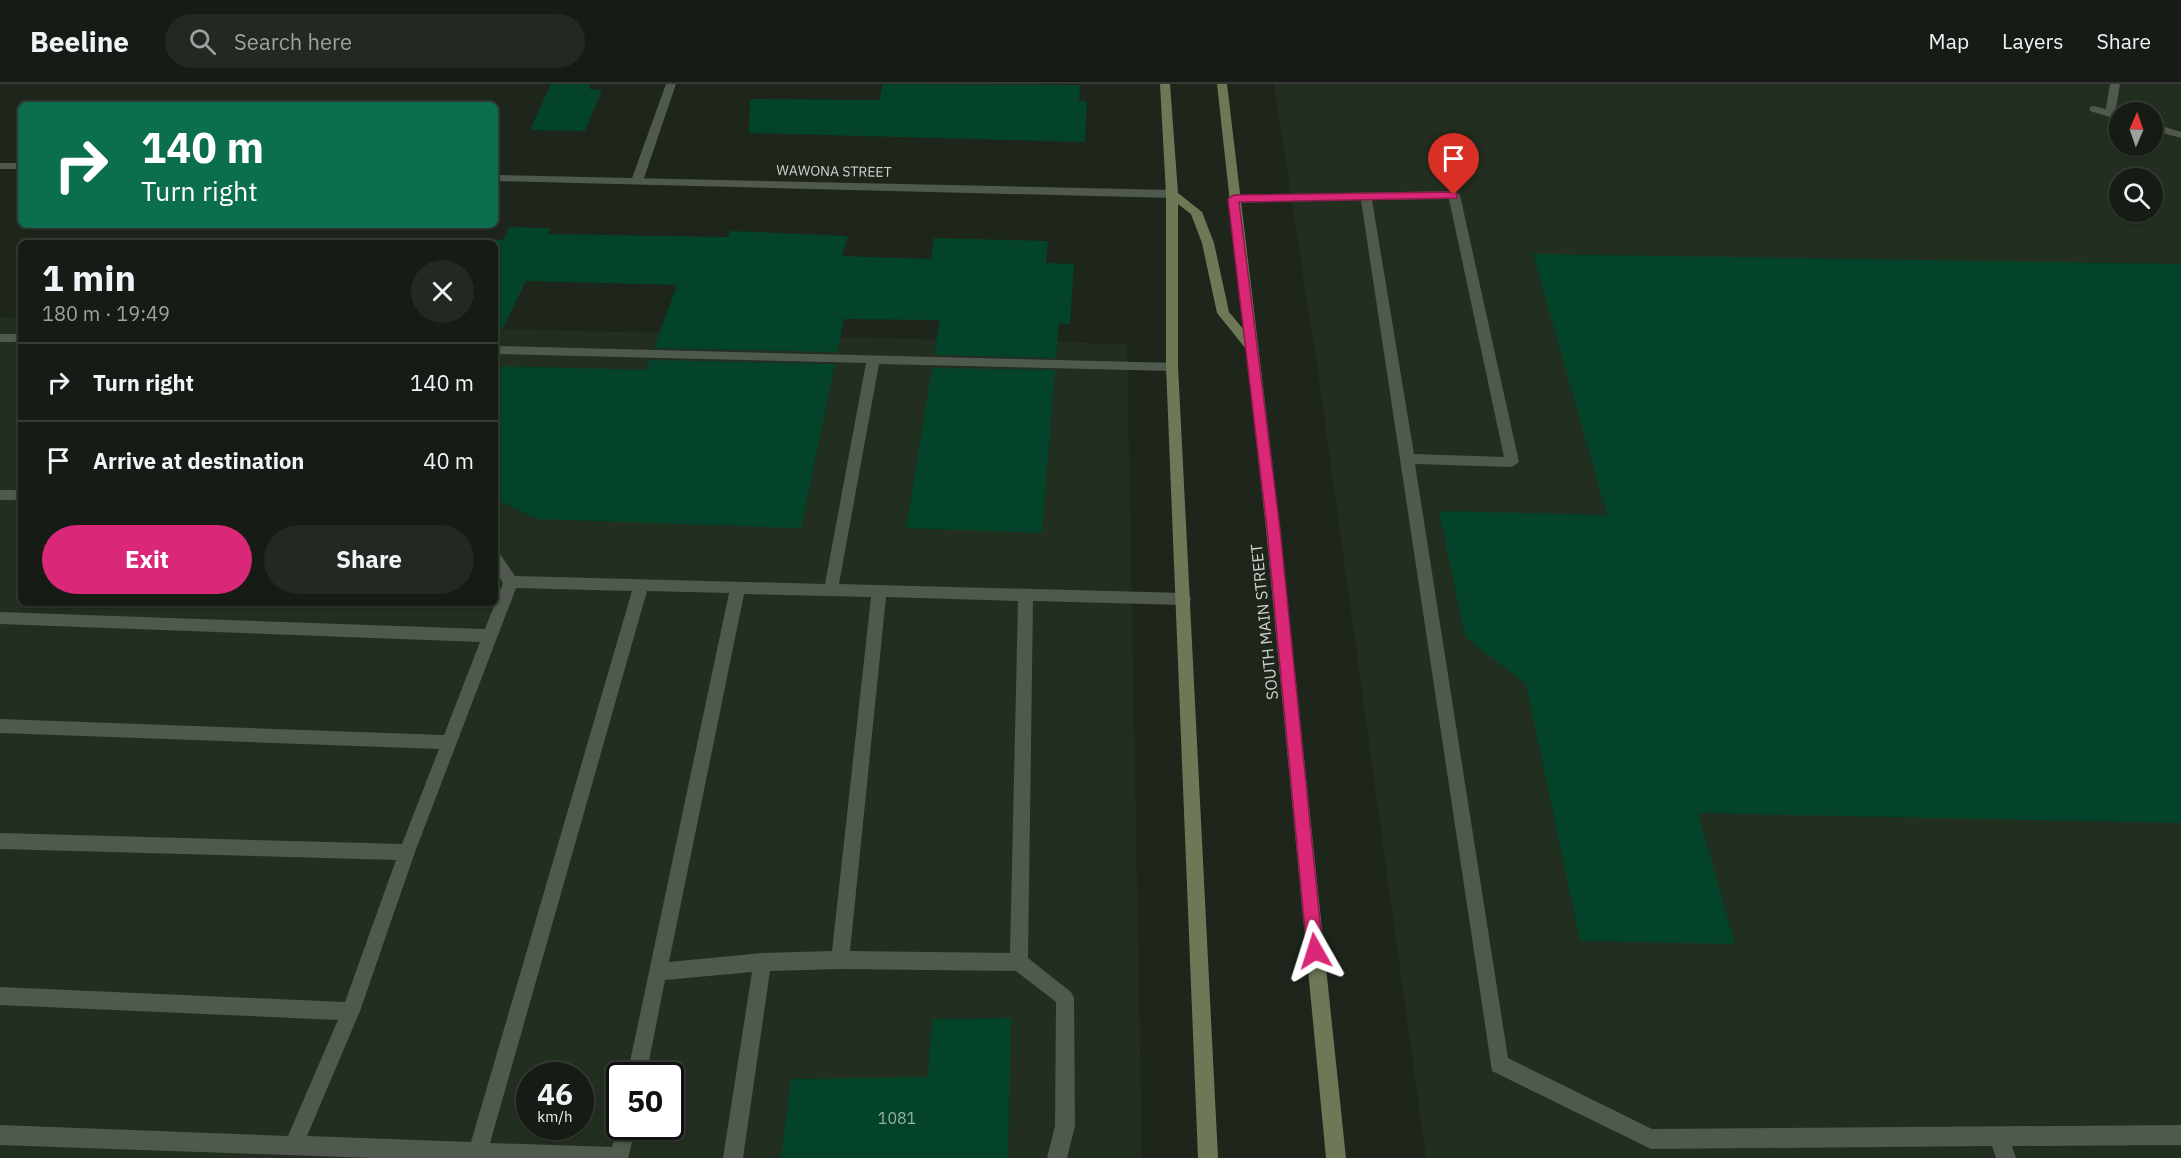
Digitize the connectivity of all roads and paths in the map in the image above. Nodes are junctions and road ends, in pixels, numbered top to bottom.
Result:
1 (671, 84) edge
2 (1165, 84) edge
3 (1222, 84) edge
4 (2115, 84) edge
5 (2115, 102) edge
6 (2094, 109) dead end
7 (2109, 113) edge
8 (2163, 129) edge
9 (2181, 135) edge
10 (0, 166) edge
11 (18, 166) edge
12 (498, 178) edge
13 (637, 181) junction
14 (1172, 194) junction
15 (1366, 197) junction
16 (1234, 199) junction
17 (0, 338) edge
18 (18, 338) edge
19 (1250, 346) junction
20 (498, 350) edge
21 (873, 359) junction
22 (1172, 366) junction
23 (1407, 459) junction
24 (0, 495) edge
25 (18, 495) edge
26 (498, 562) edge
27 (511, 582) junction
28 (641, 585) junction
29 (738, 587) junction
30 (831, 590) junction
31 (879, 591) junction
32 (1026, 595) junction
33 (1184, 599) junction
34 (0, 618) edge
35 (490, 636) junction
36 (0, 726) edge
37 (450, 742) junction
38 (0, 841) edge
39 (407, 852) junction
40 (840, 960) junction
41 (762, 962) junction
42 (1019, 962) junction
43 (658, 972) junction
44 (0, 996) edge
45 (351, 1011) junction
46 (639, 1062) edge
47 (2181, 1135) edge
48 (0, 1136) edge
49 (1999, 1137) junction
50 (623, 1140) edge
51 (294, 1145) junction
52 (478, 1152) junction
53 (733, 1158) edge
54 (1058, 1158) edge
55 (1208, 1158) edge
56 (1336, 1158) edge
57 (2006, 1158) edge

1 - 13 street
2 - 14 main road
3 - 16 main road, SOUTH MAIN STREET
4 - 5 street
6 - 7 street
8 - 9 street
10 - 11 street
12 - 13 street, WAWONA STREET
13 - 14 street, WAWONA STREET
14 - 19 main road
14 - 22 main road
15 - 16 street
15 - 23 street
15 - 23 street
16 - 19 main road, SOUTH MAIN STREET
17 - 18 street
19 - 56 main road, SOUTH MAIN STREET
20 - 21 street
21 - 22 street
21 - 30 street
22 - 33 main road
23 - 49 street
24 - 25 street
26 - 27 street
27 - 28 street
27 - 35 street
28 - 29 street
28 - 52 street
29 - 30 street
29 - 43 street
30 - 31 street
31 - 32 street
31 - 40 street
32 - 33 street
32 - 42 street
33 - 55 main road
34 - 35 street
35 - 37 street
36 - 37 street
37 - 39 street
38 - 39 street
39 - 45 street
40 - 41 street
40 - 42 street
41 - 43 street
41 - 53 street
42 - 54 street
43 - 46 street
44 - 45 street
45 - 51 street
47 - 49 street
48 - 51 street
49 - 57 street
50 - 52 street
51 - 52 street

